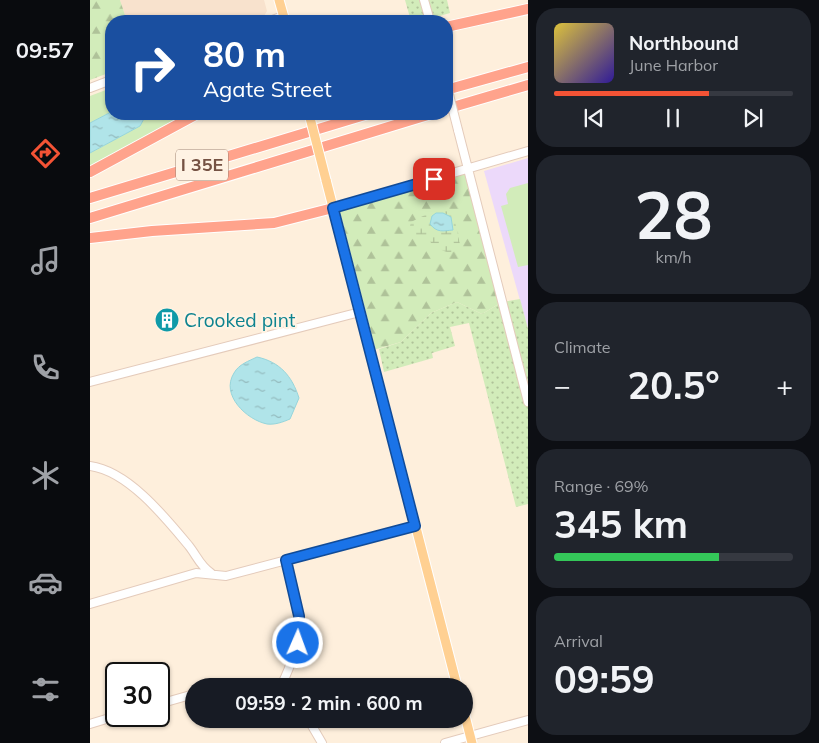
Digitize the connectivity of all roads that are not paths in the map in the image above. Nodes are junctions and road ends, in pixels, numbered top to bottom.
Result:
1 (279, 0) edge
2 (424, 0) edge
3 (528, 8) edge
4 (283, 15) edge
5 (428, 15) edge
6 (453, 25) edge
7 (528, 66) edge
8 (105, 82) edge
9 (528, 85) edge
10 (90, 88) edge
11 (453, 88) edge
12 (453, 107) edge
13 (453, 110) edge
14 (186, 120) edge
15 (311, 120) edge
16 (348, 120) edge
17 (411, 120) edge
18 (528, 151) edge
19 (468, 169) junction
20 (90, 172) edge
21 (90, 198) edge
22 (333, 208) junction
23 (90, 218) edge
24 (90, 238) edge
25 (360, 312) junction
26 (90, 382) edge
27 (528, 402) edge
28 (90, 466) edge
29 (415, 526) junction
30 (286, 560) junction
31 (212, 574) junction
32 (90, 604) edge
33 (285, 678) edge
34 (455, 678) edge
35 (185, 697) edge
36 (170, 701) edge
37 (105, 719) edge
38 (528, 720) edge
39 (90, 724) edge
40 (313, 728) edge
41 (471, 739) edge
42 (322, 743) edge
43 (445, 743) edge

1 - 4 main road
2 - 5 street
3 - 6 highway
7 - 11 highway
8 - 10 street
9 - 12 highway
13 - 19 street, bridge
14 - 20 highway
15 - 22 main road, bridge
16 - 21 highway, I 35E
17 - 23 highway, I 35E
18 - 19 street
19 - 22 street
19 - 27 street
22 - 24 highway
22 - 25 main road
25 - 26 street
25 - 29 main road
28 - 31 street
29 - 30 street
29 - 34 main road
30 - 31 street
30 - 33 street
31 - 32 street
35 - 36 street
37 - 39 street
38 - 41 street
40 - 42 street
41 - 43 street

